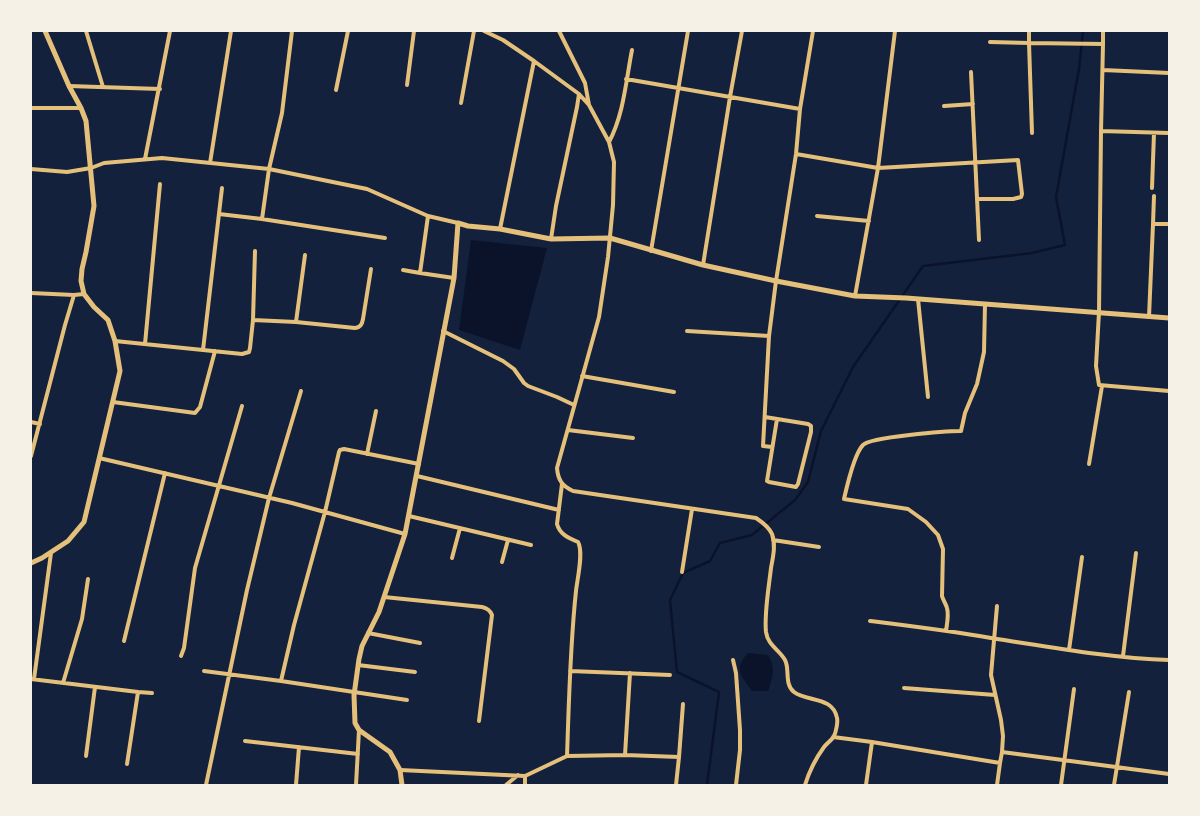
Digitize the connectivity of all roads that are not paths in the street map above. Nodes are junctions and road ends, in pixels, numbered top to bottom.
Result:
1 (45, 31) edge
2 (86, 31) edge
3 (170, 31) edge
4 (231, 31) edge
5 (292, 31) edge
6 (348, 31) edge
7 (414, 31) edge
8 (474, 31) edge
9 (484, 31) edge
10 (559, 31) edge
11 (688, 31) edge
12 (742, 31) edge
13 (813, 31) edge
14 (895, 31) edge
15 (1029, 31) edge
16 (1103, 31) edge
17 (990, 42) dead end
18 (1030, 43) junction
19 (1103, 44) junction
20 (632, 50) dead end
21 (534, 61) junction
22 (1103, 70) junction
23 (971, 72) dead end
24 (1169, 73) edge
25 (626, 79) junction
26 (407, 85) dead end
27 (69, 86) junction
28 (103, 87) junction
29 (679, 87) junction
30 (160, 89) junction
31 (336, 90) dead end
32 (579, 94) junction
33 (730, 97) junction
34 (462, 103) dead end
35 (972, 104) junction
36 (589, 105) junction
37 (944, 106) dead end
38 (31, 108) edge
39 (81, 108) junction
40 (800, 109) junction
41 (1101, 131) junction
42 (1154, 133) junction
43 (1169, 133) edge
44 (1032, 134) dead end
45 (609, 142) junction
46 (796, 154) junction
47 (145, 159) junction
48 (210, 163) junction
49 (976, 163) junction
50 (91, 168) junction
51 (878, 168) junction
52 (31, 169) edge
53 (269, 169) junction
54 (160, 184) dead end
55 (222, 188) dead end
56 (1152, 188) dead end
57 (1154, 196) dead end
58 (977, 200) junction
59 (219, 214) junction
60 (428, 216) junction
61 (818, 216) dead end
62 (262, 219) junction
63 (869, 221) junction
64 (458, 223) junction
65 (1153, 224) junction
66 (1169, 224) edge
67 (500, 229) junction
68 (385, 238) dead end
69 (610, 238) junction
70 (551, 239) junction
71 (979, 240) dead end
72 (651, 250) junction
73 (255, 251) dead end
74 (304, 255) dead end
75 (703, 265) junction
76 (371, 269) dead end
77 (403, 270) dead end
78 (420, 272) junction
79 (454, 278) junction
80 (776, 281) junction
81 (31, 293) edge
82 (84, 294) junction
83 (74, 295) junction
84 (855, 296) junction
85 (918, 299) junction
86 (985, 304) junction
87 (1099, 312) junction
88 (1149, 316) junction
89 (1169, 318) edge
90 (253, 320) junction
91 (296, 322) junction
92 (443, 332) junction
93 (687, 332) dead end
94 (769, 336) junction
95 (115, 341) junction
96 (144, 344) junction
97 (203, 350) junction
98 (215, 351) junction
99 (582, 376) junction
100 (1102, 386) junction
101 (301, 391) dead end
102 (1169, 391) edge
103 (674, 392) dead end
104 (928, 397) dead end
105 (113, 402) junction
106 (574, 405) junction
107 (242, 406) dead end
108 (376, 412) dead end
109 (764, 417) junction
110 (777, 419) junction
111 (31, 422) edge
112 (40, 424) junction
113 (568, 430) junction
114 (633, 438) dead end
115 (772, 447) junction
116 (367, 454) junction
117 (31, 456) edge
118 (99, 458) junction
119 (419, 464) junction
120 (1089, 464) dead end
121 (165, 473) junction
122 (417, 476) junction
123 (562, 484) junction
124 (218, 486) junction
125 (269, 498) junction
126 (692, 509) junction
127 (559, 510) junction
128 (326, 512) junction
129 (409, 516) junction
130 (460, 528) junction
131 (405, 534) junction
132 (508, 540) junction
133 (773, 540) junction
134 (532, 545) dead end
135 (819, 547) dead end
136 (51, 552) junction
137 (1136, 553) dead end
138 (1082, 556) dead end
139 (452, 558) dead end
140 (502, 562) dead end
141 (31, 564) edge
142 (682, 572) dead end
143 (88, 578) dead end
144 (384, 597) junction
145 (997, 606) dead end
146 (870, 621) dead end
147 (946, 631) junction
148 (368, 633) junction
149 (993, 638) junction
150 (124, 641) dead end
151 (420, 644) dead end
152 (1070, 650) junction
153 (182, 656) dead end
154 (1122, 656) junction
155 (733, 660) dead end
156 (1169, 660) edge
157 (358, 665) junction
158 (204, 671) dead end
159 (570, 671) junction
160 (415, 672) dead end
161 (630, 673) junction
162 (229, 674) junction
163 (670, 675) dead end
164 (32, 679) edge
165 (281, 680) junction
166 (63, 683) junction
167 (95, 687) junction
168 (904, 688) dead end
169 (1074, 689) dead end
170 (138, 692) junction
171 (355, 692) junction
172 (1129, 692) dead end
173 (152, 693) dead end
174 (995, 695) junction
175 (407, 700) dead end
176 (683, 704) dead end
177 (479, 721) dead end
178 (359, 730) junction
179 (833, 737) junction
180 (245, 741) dead end
181 (872, 742) junction
182 (299, 747) junction
183 (1002, 752) junction
184 (358, 754) junction
185 (625, 755) junction
186 (86, 756) dead end
187 (568, 756) junction
188 (678, 757) junction
189 (1065, 760) junction
190 (1000, 763) junction
191 (127, 764) dead end
192 (1117, 766) junction
193 (400, 770) junction
194 (1169, 774) edge
195 (518, 775) junction
196 (525, 776) junction
197 (206, 785) edge
198 (296, 785) edge
199 (356, 785) edge
200 (402, 785) edge
201 (506, 785) edge
202 (524, 785) edge
203 (676, 785) edge
204 (736, 785) edge
205 (805, 785) edge
206 (866, 785) edge
207 (997, 785) edge
208 (1061, 785) edge
209 (1114, 785) edge

1 - 27 street
2 - 28 street
3 - 30 street
4 - 48 street
5 - 53 street
6 - 31 street
7 - 26 street
8 - 34 street
9 - 21 street
10 - 36 street
11 - 29 street
12 - 33 street
13 - 40 street
14 - 51 street
15 - 18 street
16 - 19 street
17 - 18 street
18 - 19 street
18 - 44 street
19 - 22 street
20 - 25 street
21 - 32 street
21 - 67 street
22 - 24 street
22 - 41 street
23 - 35 street
25 - 29 street
25 - 45 street
27 - 28 street
27 - 39 street
28 - 30 street
29 - 33 street
29 - 72 street
30 - 47 street
32 - 36 street
32 - 70 street
33 - 40 street
33 - 75 street
35 - 37 street
35 - 49 street
36 - 45 street
38 - 39 street
39 - 50 street
40 - 46 street
41 - 42 street
41 - 87 street
42 - 43 street
42 - 56 street
45 - 69 street
46 - 51 street
46 - 80 street
47 - 48 street
47 - 50 street
48 - 53 street
49 - 51 street
49 - 58 street
49 - 58 street
50 - 52 street
50 - 82 street
51 - 63 street
53 - 60 street
53 - 62 street
54 - 96 street
55 - 59 street
57 - 65 street
58 - 71 street
59 - 62 street
59 - 97 street
60 - 64 street
60 - 78 street
61 - 63 street
62 - 68 street
63 - 84 street
64 - 67 street
64 - 79 street
65 - 66 street
65 - 88 street
67 - 70 street
69 - 70 street
69 - 72 street
69 - 99 street
72 - 75 street
73 - 90 street
74 - 91 street
75 - 80 street
76 - 91 street
77 - 78 street
78 - 79 street
79 - 92 street
80 - 84 street
80 - 94 street
81 - 83 street
82 - 83 street
82 - 95 street
83 - 112 street
84 - 85 street
85 - 86 street
85 - 104 street
86 - 87 street
86 - 147 street
87 - 88 street
87 - 100 street
88 - 89 street
90 - 91 street
90 - 98 street
92 - 106 street
92 - 119 street
93 - 94 street
94 - 109 street
95 - 96 street
95 - 105 street
96 - 97 street
97 - 98 street
98 - 105 street
99 - 103 street
99 - 106 street
100 - 102 street
100 - 120 street
101 - 125 street
105 - 118 street
106 - 113 street
107 - 124 street
108 - 116 street
109 - 110 street
109 - 115 street
110 - 115 street
110 - 115 street
111 - 112 street
112 - 117 street
113 - 114 street
113 - 123 street
116 - 119 street
116 - 128 street
118 - 121 street
118 - 136 street
119 - 122 street
121 - 124 street
121 - 150 street
122 - 127 street
122 - 129 street
123 - 126 street
123 - 127 street
124 - 125 street
124 - 153 street
125 - 128 street
125 - 162 street
126 - 133 street
126 - 142 street
127 - 159 street
128 - 131 street
128 - 165 street
129 - 130 street
129 - 131 street
130 - 132 street
130 - 139 street
131 - 144 street
132 - 134 street
132 - 140 street
133 - 135 street
133 - 179 street
136 - 141 street
136 - 164 street
137 - 154 street
138 - 152 street
143 - 166 street
144 - 148 street
144 - 177 street
145 - 149 street
146 - 147 street
147 - 149 street
148 - 151 street
148 - 157 street
149 - 152 street
149 - 174 street
152 - 154 street
154 - 156 street
155 - 204 street
157 - 160 street
157 - 171 street
158 - 162 street
159 - 161 street
159 - 187 street
161 - 163 street
161 - 185 street
162 - 165 street
162 - 197 street
164 - 166 street
165 - 171 street
166 - 167 street
167 - 170 street
167 - 186 street
168 - 174 street
169 - 189 street
170 - 173 street
170 - 191 street
171 - 175 street
171 - 178 street
172 - 192 street
174 - 183 street
176 - 188 street
178 - 184 street
178 - 193 street
179 - 181 street
179 - 205 street
180 - 182 street
181 - 190 street
181 - 206 street
182 - 184 street
182 - 198 street
183 - 189 street
183 - 190 street
184 - 199 street
185 - 187 street
185 - 188 street
187 - 196 street
188 - 203 street
189 - 192 street
189 - 208 street
190 - 207 street
192 - 194 street
192 - 209 street
193 - 195 street
193 - 200 street
195 - 196 street
195 - 201 street
196 - 202 street

